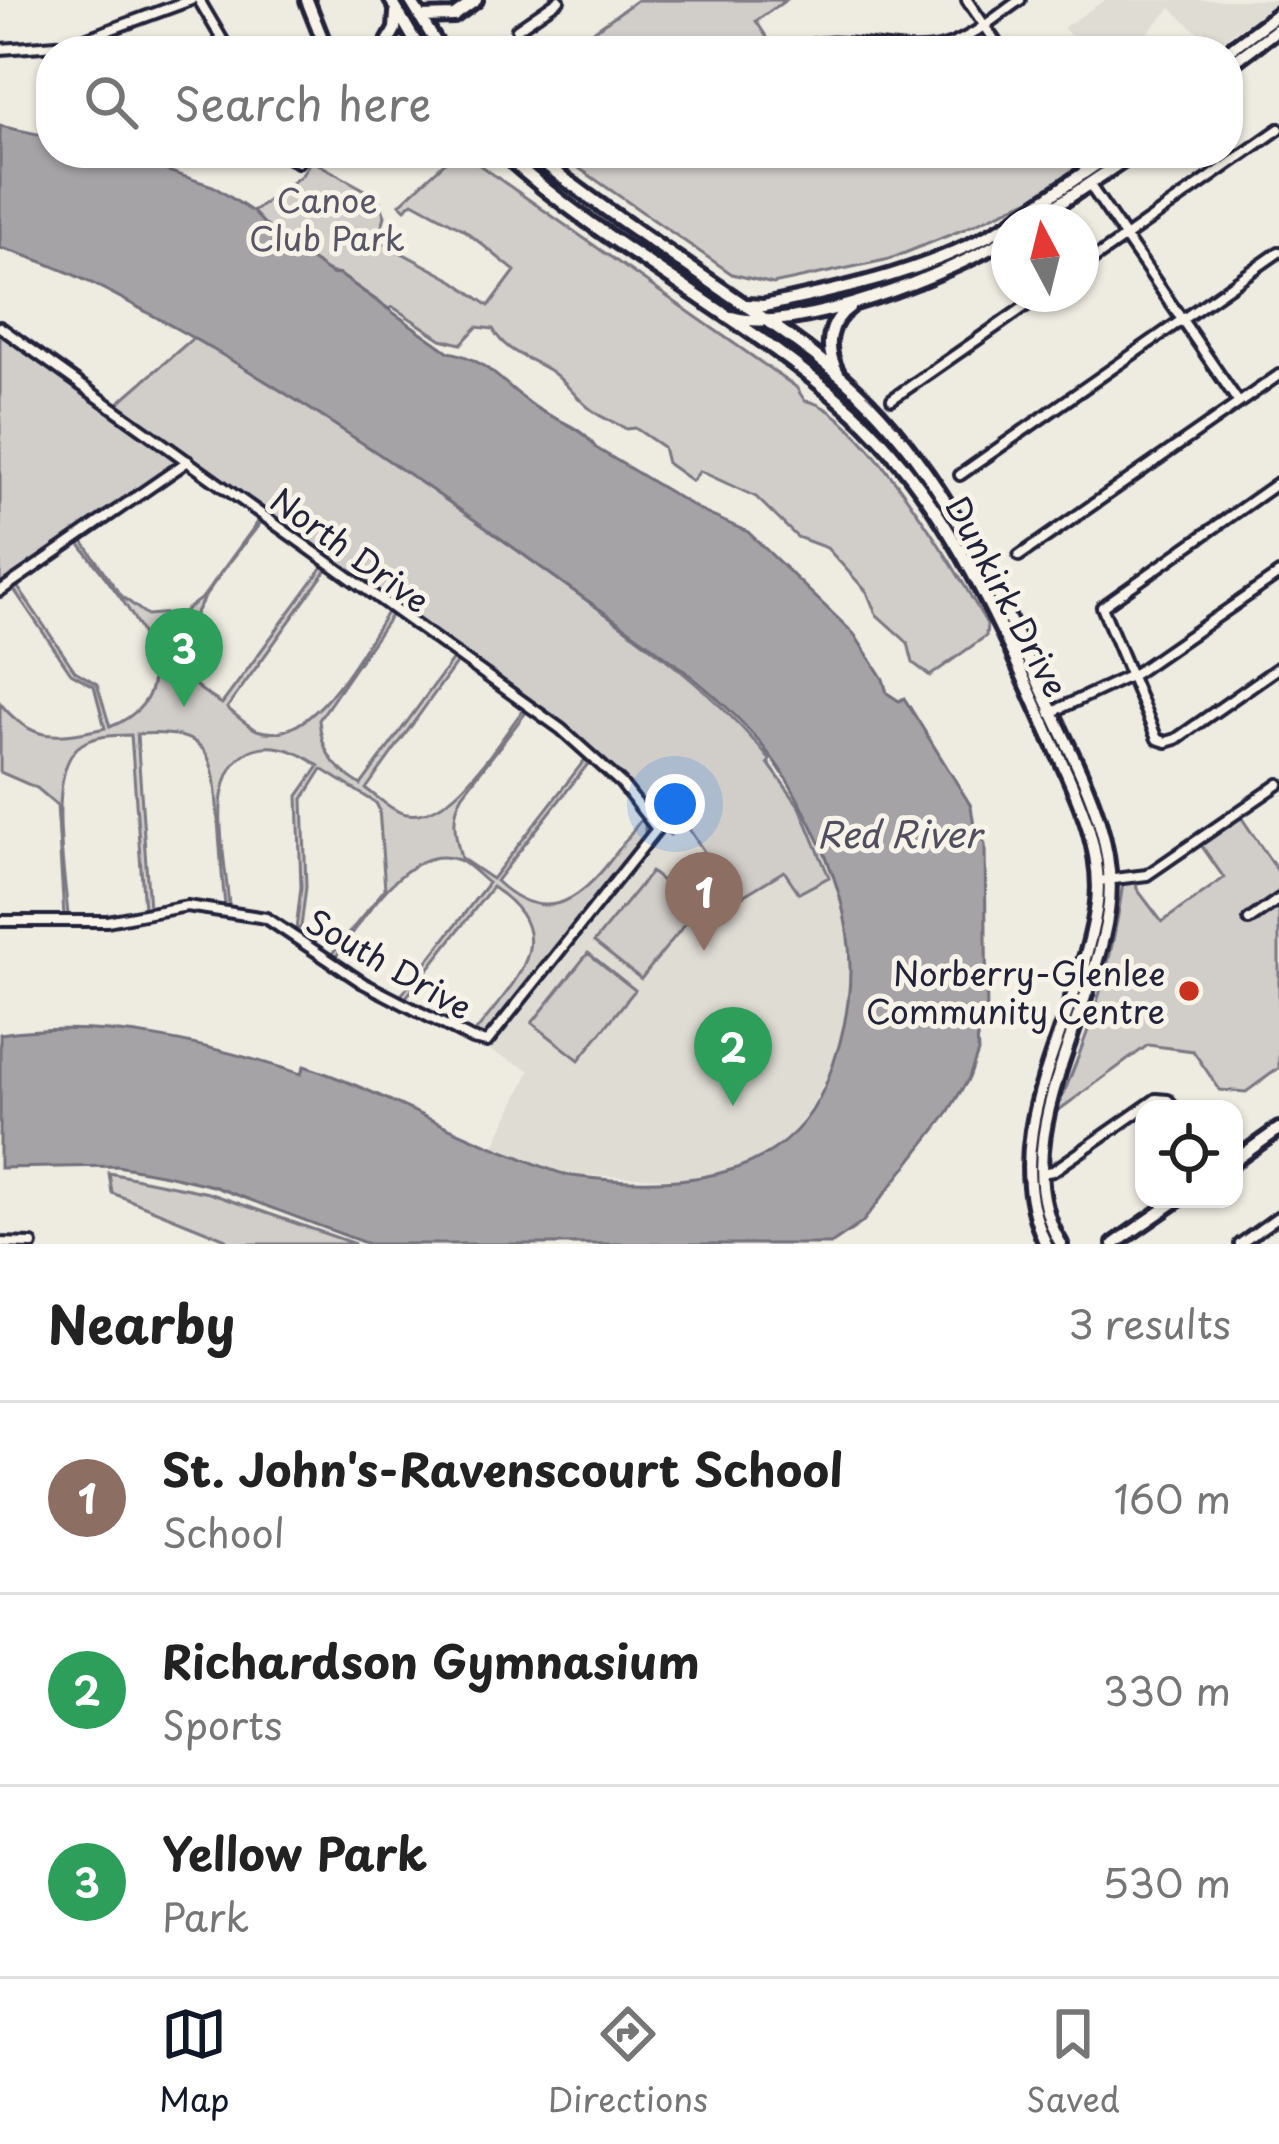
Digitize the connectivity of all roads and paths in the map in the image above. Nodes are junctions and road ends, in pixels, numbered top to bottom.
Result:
1 (195, 0) edge
2 (307, 0) edge
3 (410, 0) edge
4 (476, 0) edge
5 (560, 0) edge
6 (967, 0) edge
7 (1020, 0) edge
8 (393, 2) edge
9 (1279, 14) edge
10 (454, 16) junction
11 (420, 17) junction
12 (983, 24) junction
13 (517, 29) dead end
14 (1279, 31) edge
15 (94, 36) edge
16 (219, 36) edge
17 (321, 36) edge
18 (392, 36) edge
19 (412, 36) edge
20 (431, 36) edge
21 (444, 36) edge
22 (965, 36) edge
23 (991, 36) edge
24 (1243, 40) edge
25 (36, 45) edge
26 (0, 49) edge
27 (1243, 54) edge
28 (1279, 129) edge
29 (1243, 154) edge
30 (523, 168) edge
31 (552, 168) edge
32 (1091, 168) edge
33 (1113, 168) edge
34 (1223, 168) edge
35 (1089, 184) junction
36 (1038, 204) edge
37 (1059, 204) edge
38 (991, 233) edge
39 (1125, 237) junction
40 (991, 246) edge
41 (1279, 252) edge
42 (1099, 255) edge
43 (935, 261) junction
44 (934, 275) junction
45 (866, 299) junction
46 (743, 304) junction
47 (1017, 312) edge
48 (723, 314) junction
49 (1182, 320) junction
50 (768, 321) junction
51 (0, 327) edge
52 (1279, 375) edge
53 (839, 376) junction
54 (892, 399) dead end
55 (1239, 403) junction
56 (188, 460) junction
57 (960, 475) dead end
58 (1279, 482) edge
59 (949, 504) junction
60 (936, 511) junction
61 (1019, 556) dead end
62 (1279, 574) edge
63 (0, 591) edge
64 (1279, 667) edge
65 (1131, 676) junction
66 (1046, 715) junction
67 (1279, 784) edge
68 (657, 829) joint
69 (1105, 881) junction
70 (1277, 904) edge
71 (1249, 920) dead end
72 (0, 921) edge
73 (1135, 1114) edge
74 (1279, 1129) edge
75 (1243, 1155) edge
76 (1040, 1173) junction
77 (1166, 1208) edge
78 (1279, 1216) edge
79 (0, 1243) edge
80 (32, 1244) edge
81 (1046, 1244) edge
82 (1060, 1244) edge
83 (1114, 1244) edge
84 (1240, 1244) edge

1 - 15 street
1 - 16 street
2 - 17 main road
3 - 11 main road
4 - 10 main road
5 - 13 street
6 - 12 street
7 - 12 street
8 - 18 main road
8 - 19 main road
9 - 24 main road
10 - 11 main road
10 - 21 main road
11 - 20 main road
12 - 22 street
12 - 23 street
14 - 27 main road
25 - 26 street
28 - 29 street
30 - 48 main road, Dunkirk Drive
31 - 46 main road, Dunkirk Drive
32 - 36 main road
33 - 35 main road
34 - 39 street
35 - 37 main road
35 - 39 street
38 - 43 main road
39 - 42 street
39 - 49 street
40 - 44 main road
41 - 49 street
43 - 44 main road
43 - 46 main road
44 - 45 main road
45 - 50 main road
45 - 53 main road
46 - 50 main road, Dunkirk Drive
47 - 54 street
48 - 50 main road
48 - 60 main road, Dunkirk Drive
49 - 55 street
49 - 57 street
50 - 53 main road, Dunkirk Drive
51 - 56 street, North Drive
52 - 55 street
53 - 59 main road, Dunkirk Drive
55 - 61 street
56 - 63 street
56 - 68 street, North Drive
58 - 65 street
59 - 60 main road
59 - 66 main road, Dunkirk Drive
60 - 66 main road, Dunkirk Drive
62 - 65 street
64 - 65 street
65 - 66 street
66 - 69 main road, Dunkirk Drive
67 - 69 street
68 - 72 street, South Drive
69 - 76 main road, Dunkirk Drive
69 - 81 main road, Dunkirk Drive
70 - 71 street
73 - 76 street
74 - 75 main road
76 - 82 main road, Dunkirk Drive
77 - 83 main road
78 - 84 street
79 - 80 street

